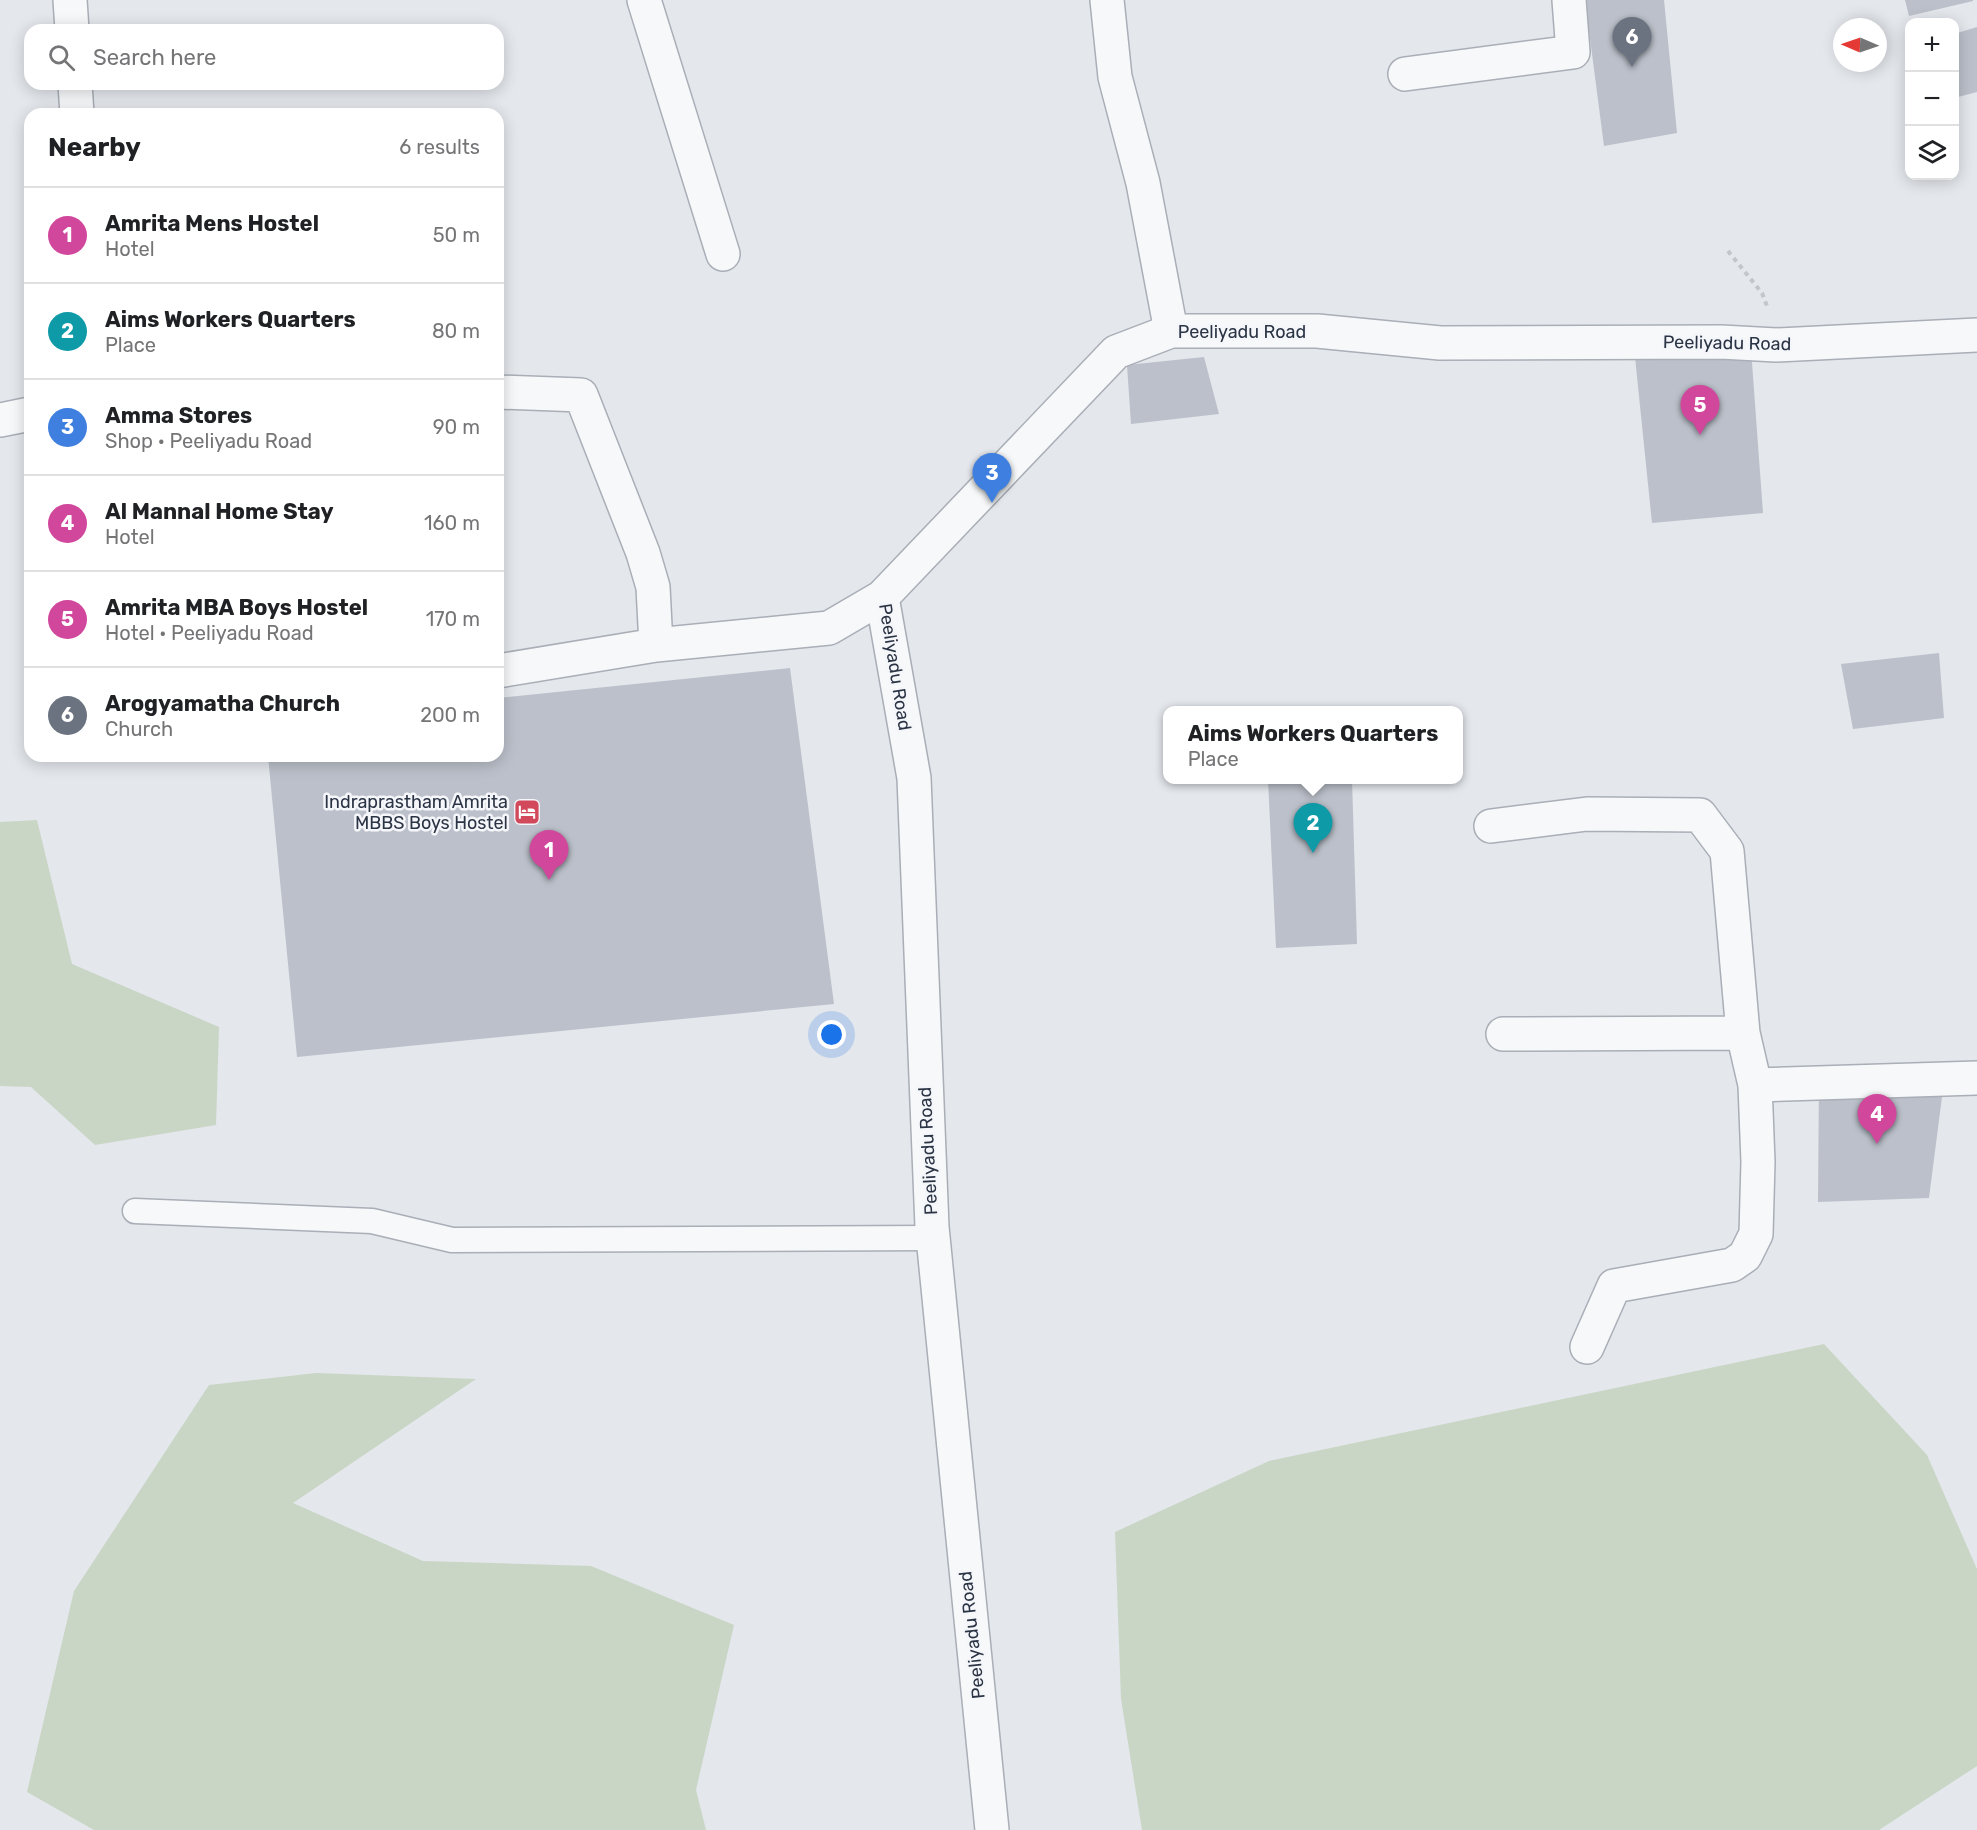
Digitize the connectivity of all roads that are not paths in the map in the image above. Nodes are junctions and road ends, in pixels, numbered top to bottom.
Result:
1 (70, 0) edge
2 (644, 0) edge
3 (1107, 0) edge
4 (1569, 0) edge
5 (72, 24) edge
6 (1405, 74) dead end
7 (75, 90) edge
8 (77, 108) edge
9 (723, 254) dead end
10 (1171, 331) junction
11 (1977, 335) edge
12 (504, 392) edge
13 (24, 415) edge
14 (0, 420) edge
15 (882, 597) junction
16 (656, 645) junction
17 (504, 670) edge
18 (1491, 826) dead end
19 (1743, 1033) junction
20 (1503, 1034) dead end
21 (1977, 1077) edge
22 (1755, 1085) junction
23 (135, 1211) dead end
24 (933, 1239) junction
25 (1587, 1347) dead end
26 (992, 1830) edge

1 - 5 street
2 - 9 street
3 - 10 street
4 - 6 street
7 - 8 street
10 - 11 street, Peeliyadu Road
10 - 15 street, Peeliyadu Road
12 - 16 street
13 - 14 street
15 - 16 street
15 - 24 street, Peeliyadu Road
16 - 17 street
18 - 19 street
19 - 20 street
19 - 22 street
21 - 22 street
22 - 25 street
23 - 24 lane
24 - 26 street, Peeliyadu Road

